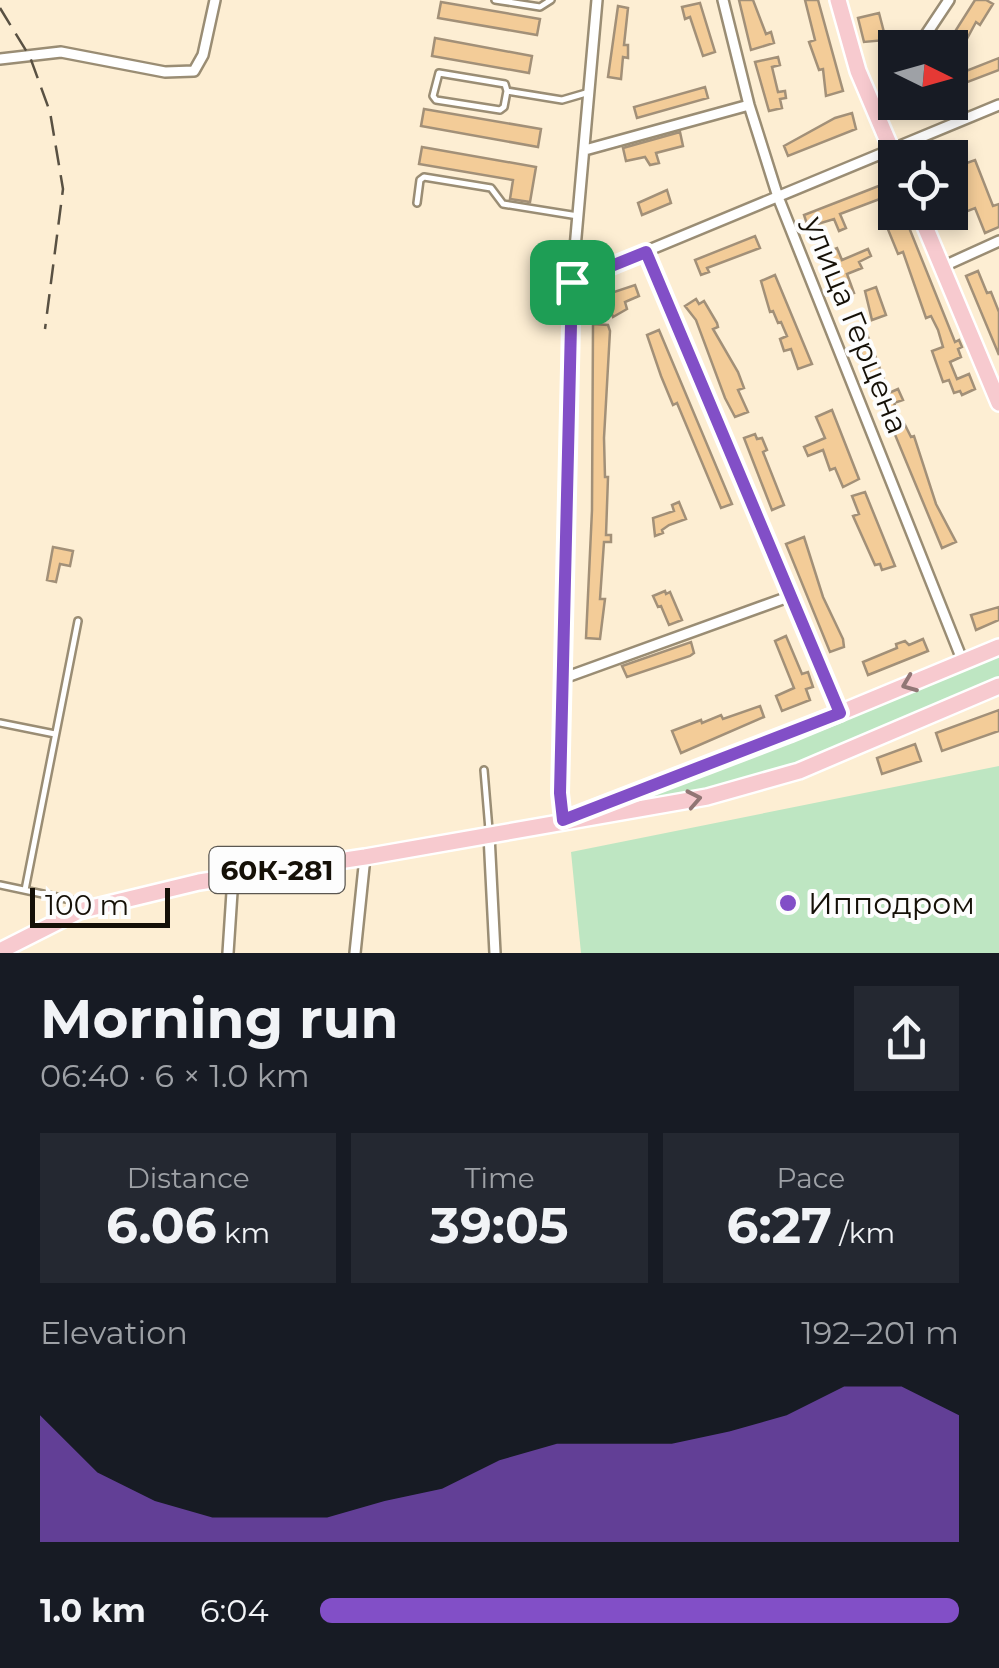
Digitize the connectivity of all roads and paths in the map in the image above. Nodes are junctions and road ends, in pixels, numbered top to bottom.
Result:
1 (214, 0) edge
2 (495, 0) edge
3 (551, 0) edge
4 (597, 0) edge
5 (723, 0) edge
6 (838, 0) edge
7 (949, 0) edge
8 (929, 30) edge
9 (0, 59) edge
10 (507, 91) junction
11 (589, 92) junction
12 (748, 105) junction
13 (999, 105) edge
14 (878, 106) edge
15 (875, 110) junction
16 (888, 140) edge
17 (922, 140) edge
18 (585, 150) junction
19 (878, 159) edge
20 (778, 197) junction
21 (416, 203) dead end
22 (578, 216) junction
23 (927, 230) edge
24 (999, 241) edge
25 (646, 252) junction
26 (942, 267) junction
27 (572, 282) junction
28 (999, 403) edge
29 (791, 596) junction
30 (78, 621) dead end
31 (999, 647) edge
32 (963, 662) junction
33 (564, 678) junction
34 (999, 686) edge
35 (840, 713) junction
36 (0, 723) edge
37 (56, 734) junction
38 (484, 770) dead end
39 (563, 820) junction
40 (489, 833) junction
41 (365, 857) junction
42 (233, 877) junction
43 (0, 885) edge
44 (25, 890) junction
45 (79, 911) junction
46 (0, 951) edge
47 (228, 953) edge
48 (355, 953) edge
49 (495, 953) edge

1 - 9 street
2 - 3 lane
4 - 11 street
5 - 12 street, улица Герцена
6 - 15 main road
7 - 8 street
10 - 10 lane
10 - 11 lane
11 - 18 street
12 - 18 street
12 - 20 street, улица Герцена
13 - 17 street
14 - 15 street
15 - 16 main road
18 - 22 street
19 - 20 street
20 - 25 street
20 - 32 street, улица Герцена
21 - 22 lane
22 - 27 street
23 - 26 main road
24 - 26 street
25 - 27 street
25 - 29 street
26 - 28 main road
27 - 33 street
29 - 33 street
29 - 35 street
30 - 37 lane
31 - 32 main road
32 -> 35 main road
33 - 39 street
39 -> 34 main road
35 - 39 main road
36 - 37 lane
37 - 44 lane
38 - 40 lane
39 - 40 main road, 60К-281
40 - 41 main road, 60К-281
40 - 49 street
41 - 42 main road, 60К-281
41 - 48 street
42 - 45 main road, 60К-281
42 - 47 street
43 - 44 lane
44 - 45 lane
45 - 46 main road, 60К-281

